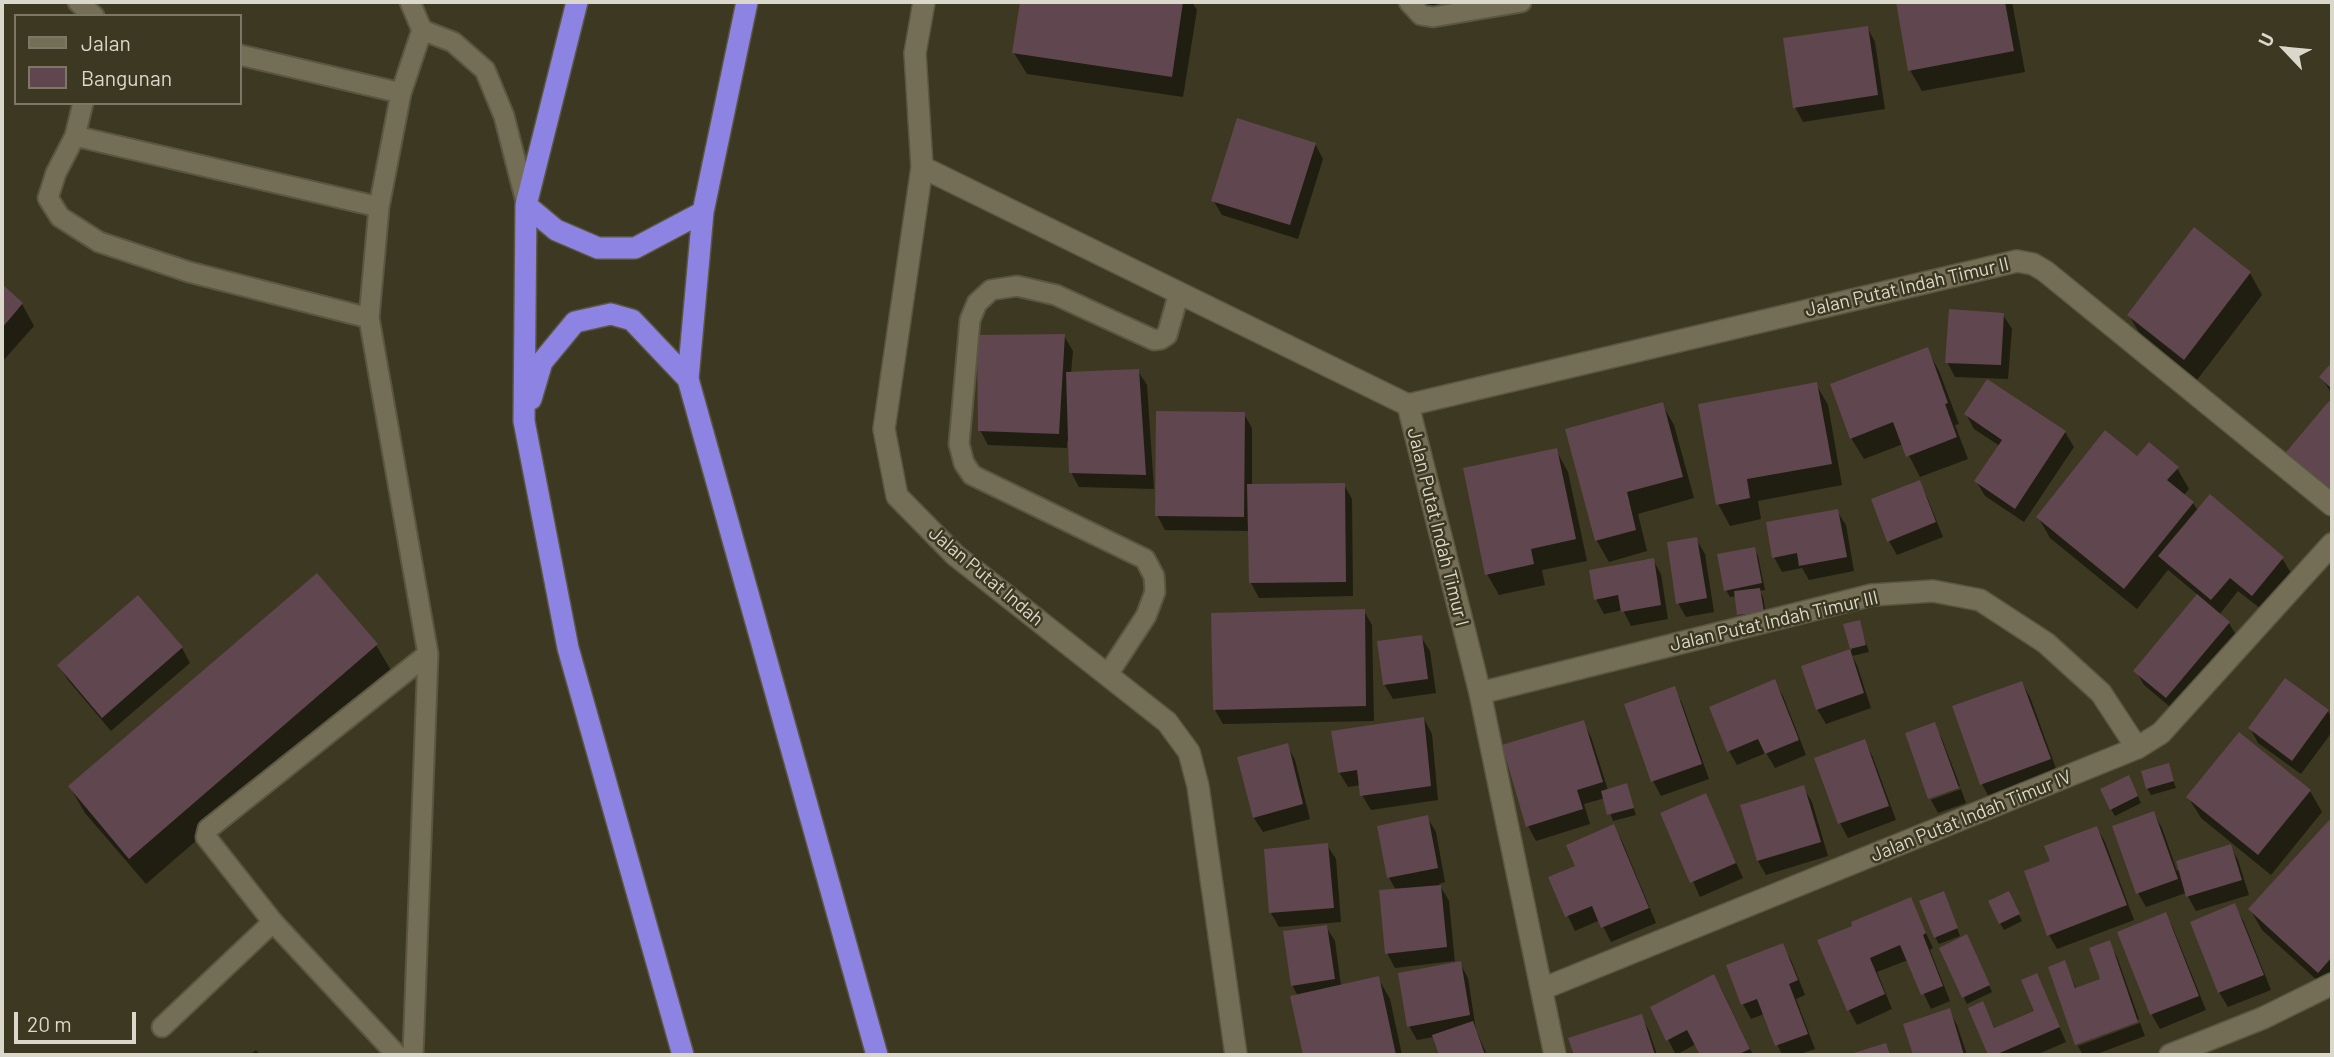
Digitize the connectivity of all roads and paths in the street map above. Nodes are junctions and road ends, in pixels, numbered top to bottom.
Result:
1 (78, 2) edge
2 (410, 2) edge
3 (577, 2) edge
4 (747, 2) edge
5 (924, 2) edge
6 (1409, 2) edge
7 (1521, 2) edge
8 (92, 14) edge
9 (422, 30) junction
10 (242, 55) edge
11 (401, 93) junction
12 (83, 105) edge
13 (75, 136) junction
14 (922, 167) junction
15 (526, 203) junction
16 (379, 207) junction
17 (703, 212) junction
18 (1179, 293) junction
19 (369, 318) junction
20 (688, 379) junction
21 (1408, 405) junction
22 (524, 421) junction
23 (2332, 505) edge
24 (2332, 544) edge
25 (428, 654) junction
26 (1108, 674) junction
27 (1480, 693) junction
28 (2137, 748) junction
29 (273, 922) junction
30 (2332, 984) edge
31 (1542, 989) junction
32 (162, 1027) dead end
33 (397, 1055) edge
34 (414, 1055) edge
35 (683, 1055) edge
36 (877, 1055) edge
37 (1236, 1055) edge
38 (1555, 1055) edge
39 (2170, 1055) edge

1 - 8 lane
2 - 9 lane
3 - 15 highway
4 - 17 highway
5 - 14 street, Jalan Putat Indah
6 - 7 lane
9 - 11 lane
9 - 15 lane
10 - 11 lane
11 - 16 lane
12 - 13 lane
13 - 16 lane
13 - 19 lane
14 - 18 street, Jalan Putat Indah Timur I
14 - 26 street, Jalan Putat Indah
15 - 17 highway
15 - 22 highway
16 - 19 lane
17 - 20 highway
18 - 21 street, Jalan Putat Indah Timur I
18 - 26 lane
19 - 25 lane
20 - 22 highway
20 - 36 highway
21 - 23 street, Jalan Putat Indah Timur II
21 - 27 street, Jalan Putat Indah Timur I
22 - 35 highway
24 - 28 street, Jalan Putat Indah Timur IV
25 - 29 lane
25 - 34 lane
26 - 37 street, Jalan Putat Indah
27 - 28 street, Jalan Putat Indah Timur III
27 - 31 street, Jalan Putat Indah Timur I
28 - 31 street, Jalan Putat Indah Timur IV
29 - 32 lane
29 - 33 lane
30 - 39 street
31 - 38 street, Jalan Putat Indah Timur I

